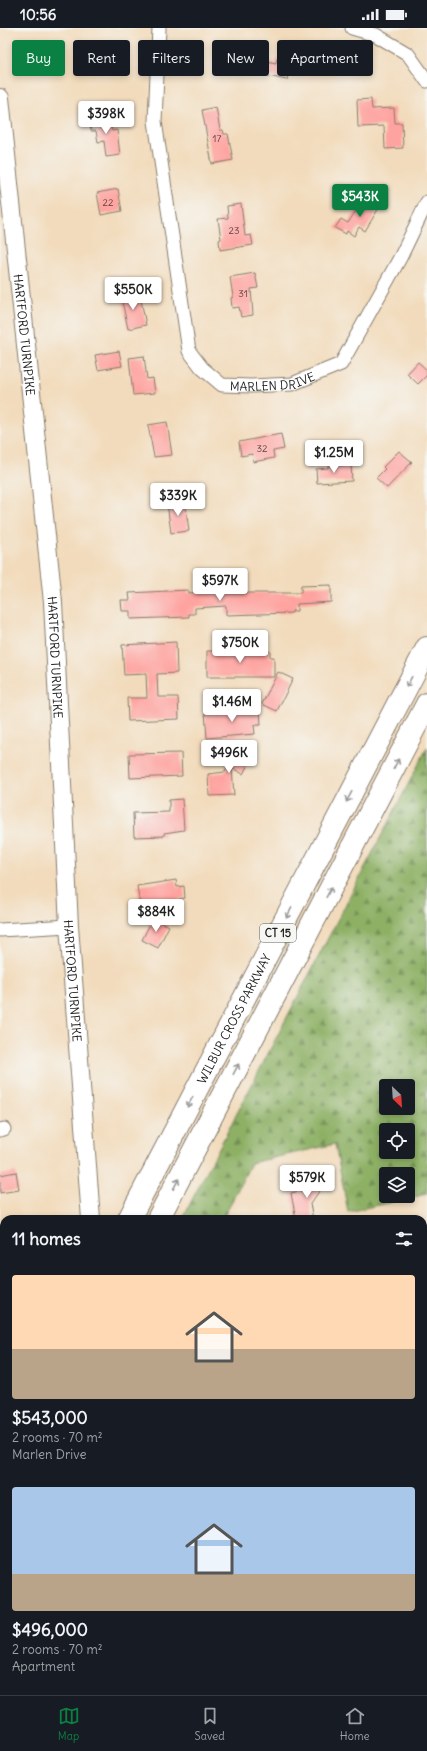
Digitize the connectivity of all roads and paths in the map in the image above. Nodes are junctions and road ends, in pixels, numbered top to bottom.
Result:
1 (159, 28) edge
2 (352, 28) edge
3 (427, 81) edge
4 (0, 98) edge
5 (427, 202) edge
6 (427, 648) edge
7 (427, 704) edge
8 (68, 926) junction
9 (0, 930) edge
10 (91, 1211) edge
11 (131, 1215) edge
12 (160, 1215) edge

1 - 5 street, MARLEN DRIVE
2 - 3 street
4 - 8 main road, HARTFORD TURNPIKE
6 -> 11 highway, WILBUR CROSS PARKWAY / CT 15
12 -> 7 highway, CT 15
8 - 9 street
8 - 10 main road, HARTFORD TURNPIKE

